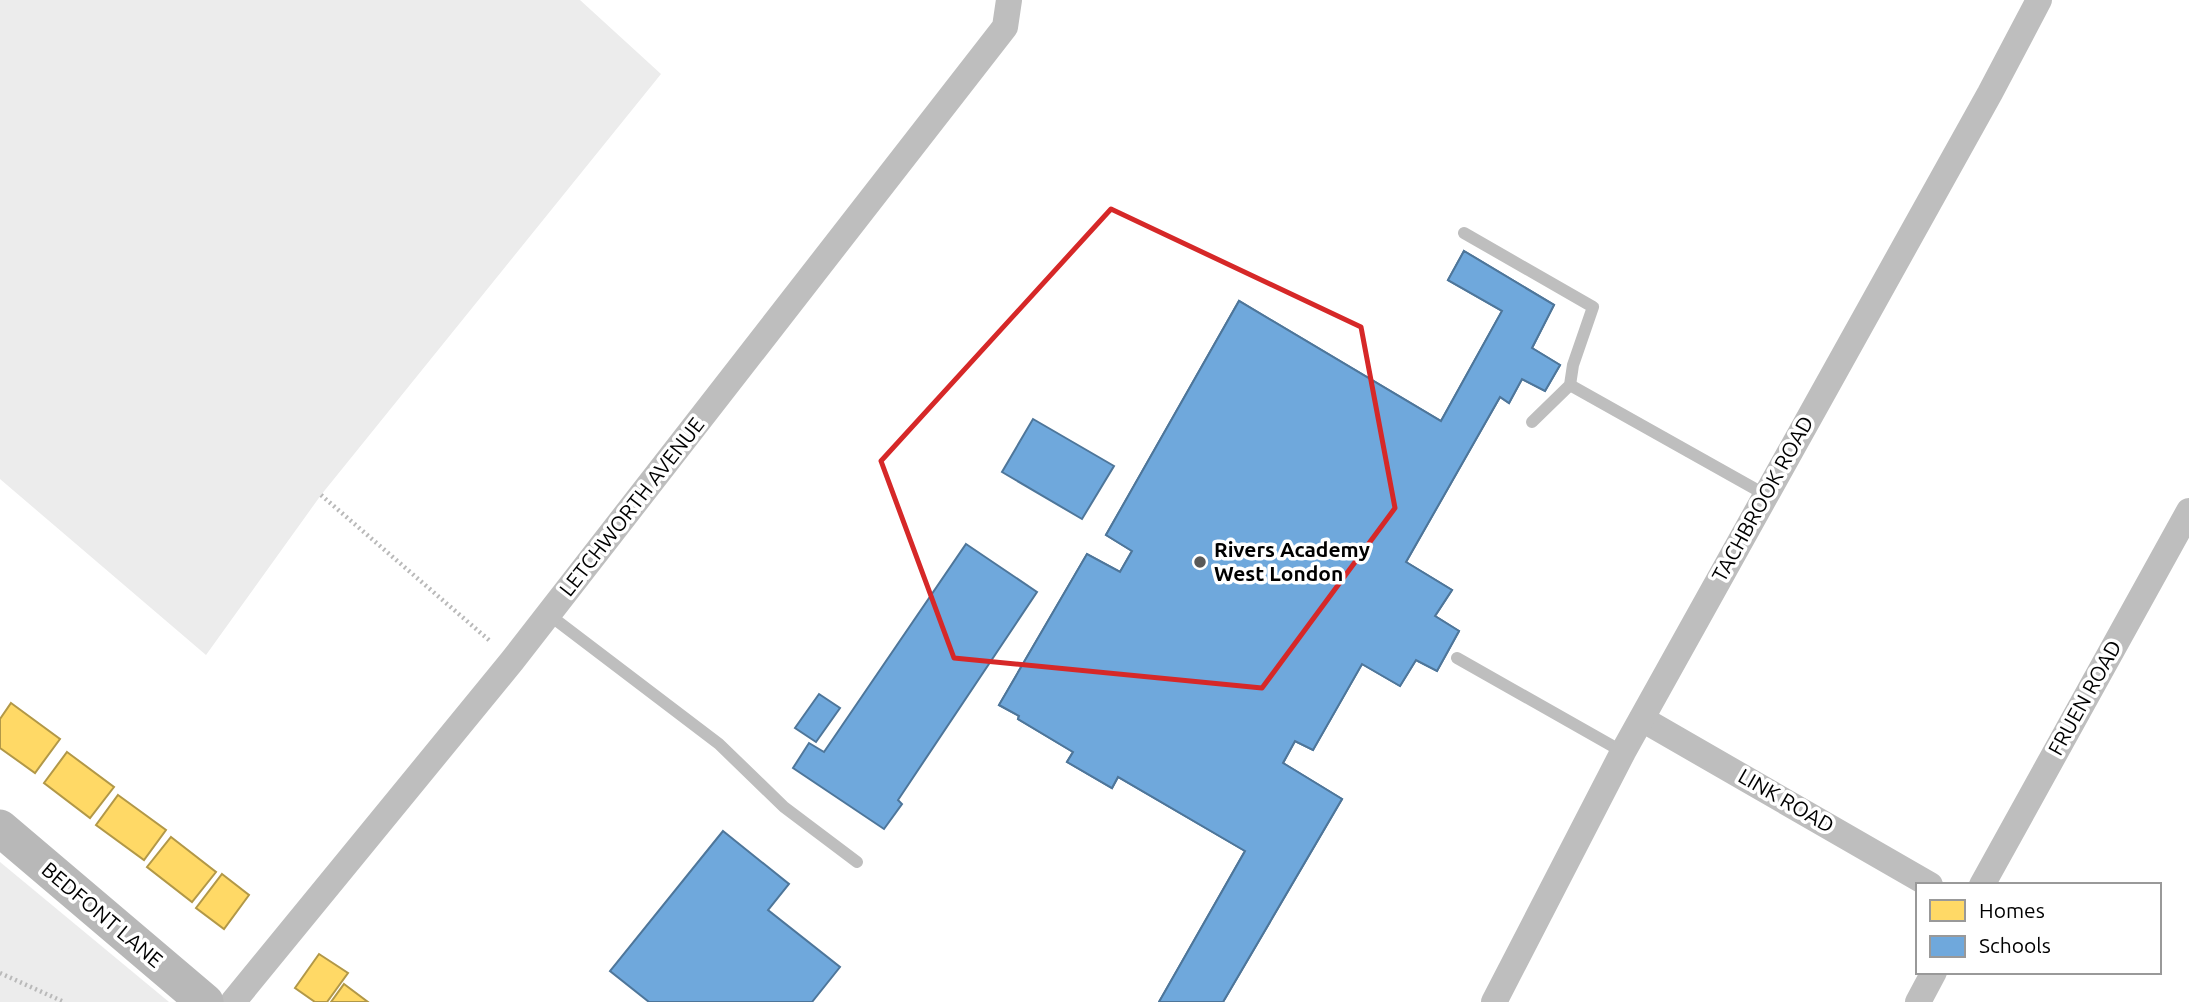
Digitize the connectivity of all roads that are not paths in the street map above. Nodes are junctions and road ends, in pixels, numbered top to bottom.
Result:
1 (1009, 0) edge
2 (2039, 0) edge
3 (1464, 233) dead end
4 (1570, 385) junction
5 (1532, 422) dead end
6 (1766, 495) junction
7 (2189, 511) edge
8 (548, 614) junction
9 (1457, 658) dead end
10 (1642, 719) junction
11 (1623, 751) junction
12 (0, 828) edge
13 (857, 863) dead end
14 (1927, 883) edge
15 (1983, 883) edge
16 (1933, 974) edge
17 (205, 1002) edge
18 (233, 1002) edge
19 (1494, 1002) edge
20 (1918, 1002) edge

1 - 8 street, LETCHWORTH AVENUE
2 - 6 street, TACHBROOK ROAD
3 - 4 lane
4 - 5 lane
4 - 6 lane
6 - 10 street, TACHBROOK ROAD
7 - 15 street, FRUEN ROAD
8 - 13 lane
8 - 18 street, LETCHWORTH AVENUE
9 - 11 lane
10 - 11 street, TACHBROOK ROAD
10 - 14 street, LINK ROAD
11 - 19 street, TACHBROOK ROAD
12 - 17 main road, BEDFONT LANE
16 - 20 street

